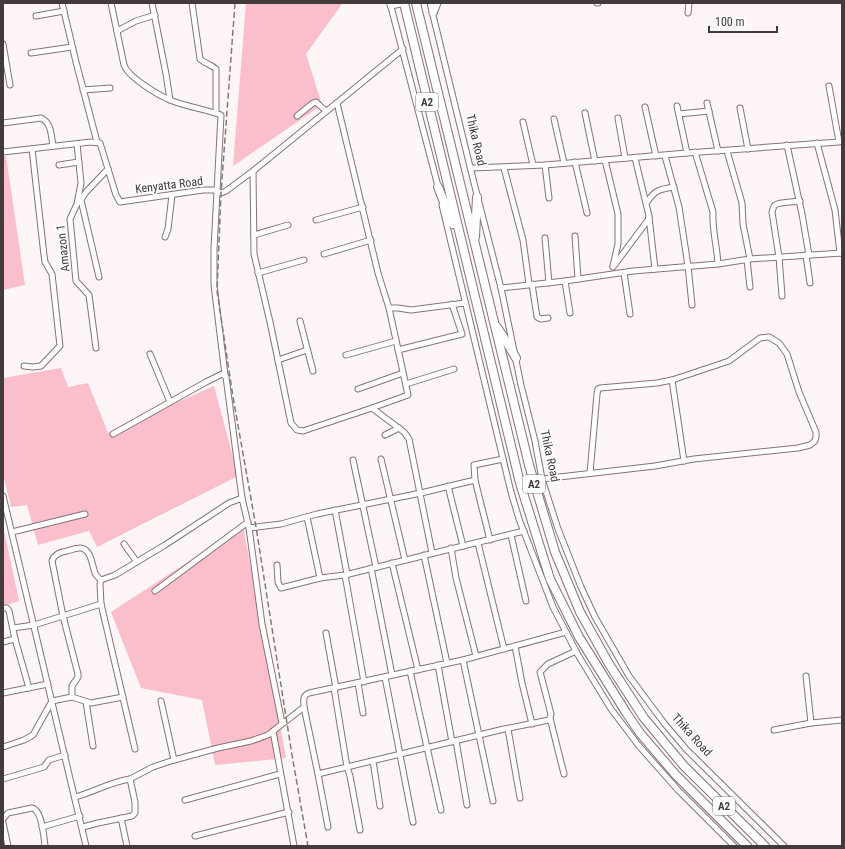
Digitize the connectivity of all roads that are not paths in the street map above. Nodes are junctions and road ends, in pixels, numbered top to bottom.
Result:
1 (62, 3) edge
2 (111, 3) edge
3 (152, 3) edge
4 (192, 3) edge
5 (416, 3) edge
6 (430, 3) edge
7 (436, 3) edge
8 (689, 3) edge
9 (391, 4) edge
10 (403, 4) edge
11 (64, 11) junction
12 (688, 13) dead end
13 (433, 14) junction
14 (155, 15) junction
15 (36, 16) dead end
16 (117, 31) junction
17 (3, 44) edge
18 (72, 47) junction
19 (403, 49) junction
20 (31, 53) dead end
21 (10, 84) dead end
22 (829, 86) dead end
23 (110, 88) dead end
24 (83, 90) junction
25 (170, 100) junction
26 (337, 103) junction
27 (707, 103) dead end
28 (677, 106) dead end
29 (646, 107) dead end
30 (740, 108) dead end
31 (326, 111) junction
32 (708, 111) junction
33 (216, 113) junction
34 (585, 113) dead end
35 (679, 114) junction
36 (297, 116) dead end
37 (618, 118) dead end
38 (554, 119) dead end
39 (523, 122) dead end
40 (3, 123) edge
41 (98, 142) junction
42 (841, 142) edge
43 (817, 143) junction
44 (77, 144) junction
45 (787, 145) junction
46 (53, 146) junction
47 (32, 149) junction
48 (748, 149) junction
49 (718, 151) junction
50 (727, 151) junction
51 (3, 152) edge
52 (695, 152) junction
53 (687, 153) junction
54 (656, 156) junction
55 (666, 156) junction
56 (625, 158) junction
57 (635, 158) junction
58 (605, 160) junction
59 (595, 161) junction
60 (78, 162) junction
61 (575, 162) junction
62 (564, 163) junction
63 (59, 165) dead end
64 (545, 165) junction
65 (533, 166) junction
66 (471, 168) junction
67 (504, 168) junction
68 (108, 169) junction
69 (253, 171) junction
70 (674, 186) junction
71 (438, 187) junction
72 (218, 192) junction
73 (172, 195) junction
74 (477, 197) junction
75 (549, 198) dead end
76 (800, 201) junction
77 (646, 202) junction
78 (363, 207) junction
79 (587, 213) dead end
80 (649, 216) junction
81 (316, 220) dead end
82 (288, 225) dead end
83 (254, 235) junction
84 (165, 236) dead end
85 (575, 236) dead end
86 (545, 238) dead end
87 (371, 240) junction
88 (462, 244) junction
89 (474, 245) junction
90 (841, 253) edge
91 (324, 254) dead end
92 (808, 255) junction
93 (779, 257) junction
94 (748, 259) junction
95 (304, 260) dead end
96 (718, 264) junction
97 (688, 266) junction
98 (613, 267) junction
99 (654, 269) junction
100 (258, 273) junction
101 (624, 273) junction
102 (612, 274) junction
103 (99, 277) dead end
104 (578, 280) junction
105 (565, 281) junction
106 (549, 283) junction
107 (810, 283) dead end
108 (531, 284) junction
109 (750, 287) dead end
110 (501, 288) junction
111 (782, 296) dead end
112 (465, 303) junction
113 (452, 304) junction
114 (692, 305) dead end
115 (389, 308) junction
116 (570, 313) dead end
117 (630, 314) dead end
118 (548, 318) dead end
119 (300, 321) dead end
120 (493, 322) junction
121 (396, 341) junction
122 (96, 348) dead end
123 (307, 350) junction
124 (398, 350) junction
125 (150, 354) dead end
126 (346, 355) dead end
127 (516, 358) junction
128 (278, 360) junction
129 (24, 366) dead end
130 (454, 369) dead end
131 (313, 371) dead end
132 (403, 373) junction
133 (225, 375) junction
134 (672, 380) junction
135 (406, 384) junction
136 (358, 389) dead end
137 (170, 402) junction
138 (372, 408) junction
139 (399, 428) junction
140 (113, 434) dead end
141 (385, 435) dead end
142 (382, 459) dead end
143 (503, 459) junction
144 (353, 460) dead end
145 (684, 461) junction
146 (590, 473) junction
147 (542, 479) junction
148 (475, 480) junction
149 (448, 486) junction
150 (421, 493) junction
151 (3, 496) edge
152 (242, 498) junction
153 (392, 499) junction
154 (362, 505) junction
155 (335, 510) junction
156 (85, 514) dead end
157 (307, 517) junction
158 (248, 522) junction
159 (249, 528) junction
160 (12, 532) junction
161 (524, 532) junction
162 (511, 535) junction
163 (490, 540) junction
164 (478, 543) junction
165 (124, 544) dead end
166 (463, 546) junction
167 (452, 548) junction
168 (432, 553) junction
169 (424, 555) junction
170 (405, 560) junction
171 (137, 562) junction
172 (392, 563) junction
173 (277, 565) dead end
174 (373, 568) junction
175 (346, 574) junction
176 (320, 578) junction
177 (101, 580) junction
178 (155, 591) dead end
179 (526, 601) dead end
180 (101, 604) junction
181 (3, 608) edge
182 (63, 616) junction
183 (34, 625) junction
184 (13, 628) junction
185 (566, 632) junction
186 (326, 633) dead end
187 (15, 639) junction
188 (3, 642) edge
189 (515, 646) junction
190 (504, 649) junction
191 (576, 651) junction
192 (476, 656) junction
193 (463, 660) junction
194 (447, 663) junction
195 (438, 666) junction
196 (418, 670) junction
197 (410, 671) junction
198 (392, 675) junction
199 (806, 676) dead end
200 (385, 677) junction
201 (364, 682) junction
202 (358, 683) junction
203 (48, 684) junction
204 (29, 688) junction
205 (335, 688) junction
206 (3, 693) edge
207 (72, 697) junction
208 (123, 697) junction
209 (52, 700) junction
210 (161, 701) dead end
211 (86, 702) junction
212 (304, 707) junction
213 (363, 713) dead end
214 (550, 718) junction
215 (842, 720) edge
216 (811, 723) junction
217 (282, 724) junction
218 (532, 724) junction
219 (508, 729) junction
220 (774, 730) dead end
221 (273, 731) junction
222 (480, 735) junction
223 (454, 742) junction
224 (93, 746) dead end
225 (3, 747) edge
226 (426, 748) junction
227 (135, 749) dead end
228 (399, 754) junction
229 (65, 755) junction
230 (174, 760) junction
231 (373, 761) junction
232 (347, 767) junction
233 (280, 774) junction
234 (318, 774) junction
235 (564, 774) dead end
236 (3, 779) edge
237 (130, 779) junction
238 (75, 797) junction
239 (520, 798) dead end
240 (185, 800) dead end
241 (493, 801) dead end
242 (467, 805) dead end
243 (380, 806) dead end
244 (441, 810) dead end
245 (289, 812) junction
246 (80, 816) junction
247 (121, 818) junction
248 (3, 819) edge
249 (413, 822) dead end
250 (3, 823) edge
251 (42, 826) junction
252 (83, 827) junction
253 (328, 827) dead end
254 (360, 830) dead end
255 (195, 836) dead end
256 (8, 846) edge
257 (45, 846) edge
258 (86, 846) edge
259 (127, 846) edge
260 (294, 846) edge
261 (734, 846) edge
262 (747, 846) edge
263 (765, 846) edge
264 (784, 846) edge

1 - 11 street, Kenyatta Road
2 - 16 street
3 - 14 street
4 - 33 street
5 - 89 highway, Thika Road / A2
6 - 13 street, Thika Road
7 - 13 main road
8 - 12 street
9 - 10 main road
9 - 19 street
10 - 88 highway, A2
11 - 15 street
11 - 18 street, Kenyatta Road
13 - 66 street, Thika Road
14 - 16 street
14 - 25 street
16 - 25 street
17 - 21 street
18 - 20 street
18 - 24 street, Kenyatta Road
19 - 26 street, Kenyatta Road
19 - 71 street
22 - 42 street
23 - 24 street
24 - 41 street, Kenyatta Road
25 - 33 street
26 - 31 street, Kenyatta Road
26 - 78 street
27 - 32 street
28 - 35 street
29 - 54 street
30 - 48 street
31 - 36 street
31 - 69 street, Kenyatta Road
32 - 35 street
32 - 49 street
33 - 72 street
34 - 59 street
35 - 53 street
37 - 56 street
38 - 62 street
39 - 65 street
40 - 46 street
41 - 44 street
41 - 68 street, Kenyatta Road
42 - 43 street
43 - 45 street
43 - 90 street
44 - 46 street
44 - 60 street, Amazon 1
45 - 48 street
45 - 76 street
46 - 47 street
47 - 51 street
47 - 129 street
48 - 50 street
49 - 50 street
49 - 52 street
50 - 94 street
52 - 53 street
52 - 96 street
53 - 55 street
54 - 55 street
54 - 57 street
55 - 70 street
56 - 57 street
56 - 58 street
57 - 77 street
58 - 59 street
58 - 98 street
59 - 61 street
60 - 63 street
60 - 122 street, Amazon 1
61 - 62 street
61 - 79 street
62 - 64 street
64 - 65 street
64 - 75 street
65 - 67 street
66 - 67 street
66 - 74 street, Thika Road
67 - 108 street
68 - 73 street, Kenyatta Road
68 - 103 street
69 - 72 street, Kenyatta Road
69 - 83 street
70 - 77 street
70 - 97 street
71 - 88 highway
71 - 112 street
72 - 73 street, Kenyatta Road
72 - 133 street
73 - 84 street
74 - 89 highway
74 - 110 street, Thika Road
76 - 92 street
76 - 93 street
77 - 80 street
78 - 81 street
78 - 87 street
80 - 98 street
80 - 99 street
82 - 83 street
83 - 100 street
85 - 104 street
86 - 106 street
87 - 91 street
87 - 115 street
88 - 262 highway, A2
89 - 120 highway, Thika Road / A2
90 - 92 street
92 - 93 street
92 - 107 street
93 - 94 street
93 - 111 street
94 - 96 street
94 - 109 street
95 - 100 street
96 - 97 street
97 - 99 street
97 - 114 street
98 - 102 street
99 - 101 street
100 - 128 street
101 - 102 street
101 - 117 street
102 - 104 street
104 - 105 street
105 - 106 street
105 - 116 street
106 - 108 street
108 - 110 street
108 - 118 street
110 - 127 street, Thika Road
112 - 113 street
112 - 143 street
113 - 115 street
113 - 124 street
115 - 121 street
119 - 123 street
120 - 127 highway
120 - 263 highway, Thika Road / A2
121 - 124 street
121 - 126 street
123 - 128 street
123 - 131 street
124 - 132 street
125 - 137 street
127 - 147 street, Thika Road
128 - 138 street
130 - 135 street
132 - 135 street
132 - 136 street
133 - 137 street
133 - 152 street
134 - 145 street
134 - 145 street
134 - 146 street
135 - 138 street
137 - 140 street
138 - 139 street
139 - 141 street
139 - 150 street
142 - 153 street
143 - 148 street
143 - 161 street
144 - 154 street
145 - 146 street
146 - 147 street
147 - 264 street, Thika Road
148 - 149 street
148 - 163 street
149 - 150 street
149 - 166 street
150 - 153 street
150 - 168 street
151 - 160 street
152 - 158 street
152 - 171 street
153 - 154 street
153 - 170 street
154 - 155 street
154 - 174 street
155 - 157 street
155 - 175 street
156 - 160 street
157 - 159 street
157 - 176 street
158 - 159 street
158 - 178 street
159 - 217 street
160 - 183 street
161 - 162 street
161 - 185 street
162 - 163 street
162 - 179 street
163 - 164 street
164 - 166 street
164 - 190 street
165 - 171 street
166 - 167 street
167 - 168 street
167 - 192 street
168 - 169 street
169 - 170 street
169 - 194 street
170 - 172 street
171 - 177 street
172 - 174 street
172 - 196 street
173 - 176 street
174 - 175 street
174 - 198 street
175 - 176 street
175 - 201 street
177 - 180 street
177 - 182 street
180 - 182 street
180 - 208 street
181 - 184 street
182 - 183 street
182 - 207 street
183 - 184 street
183 - 203 street
184 - 187 street
185 - 189 street
185 - 191 street
186 - 205 street
187 - 188 street
187 - 204 street
189 - 190 street
189 - 218 street
190 - 192 street
191 - 214 street
191 - 261 street
192 - 193 street
193 - 194 street
193 - 222 street
194 - 195 street
195 - 196 street
195 - 223 street
196 - 197 street
197 - 198 street
197 - 226 street
198 - 200 street
199 - 216 street
200 - 201 street
200 - 228 street
201 - 202 street
202 - 205 street
202 - 213 street
203 - 204 street
203 - 209 street
204 - 206 street
205 - 212 street
205 - 232 street
207 - 209 street
207 - 211 street
208 - 211 street
208 - 227 street
209 - 225 street
209 - 229 street
210 - 230 street
211 - 224 street
212 - 217 street
212 - 234 street
214 - 218 street
214 - 235 street
215 - 216 street
216 - 220 street
217 - 221 street
218 - 219 street
219 - 222 street
219 - 239 street
221 - 230 street
221 - 233 street
222 - 223 street
222 - 241 street
223 - 226 street
223 - 242 street
226 - 228 street
226 - 244 street
228 - 231 street
228 - 249 street
229 - 236 street
229 - 238 street
230 - 237 street
231 - 232 street
231 - 243 street
232 - 234 street
232 - 254 street
233 - 240 street
233 - 245 street
234 - 253 street
237 - 238 street
237 - 247 street
238 - 246 street
245 - 255 street
245 - 260 street
246 - 251 street
246 - 252 street
247 - 252 street
247 - 259 street
248 - 251 street
250 - 256 street
251 - 257 street
252 - 258 street

